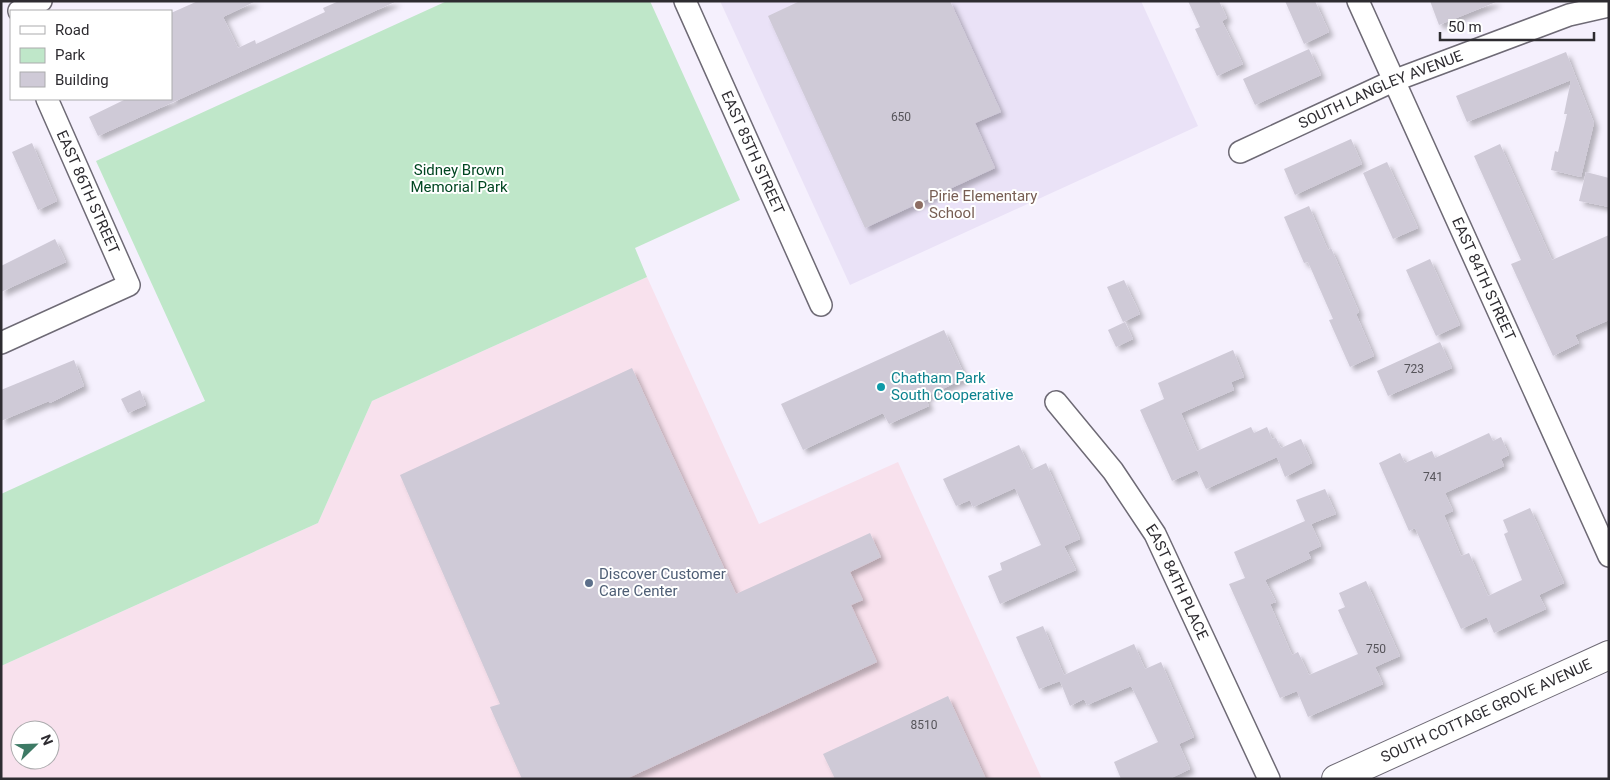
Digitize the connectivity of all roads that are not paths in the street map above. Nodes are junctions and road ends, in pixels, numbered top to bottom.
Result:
1 (41, 1) edge
2 (685, 1) edge
3 (1358, 1) edge
4 (1609, 6) edge
5 (17, 10) edge
6 (1393, 81) junction
7 (47, 100) edge
8 (1240, 152) dead end
9 (821, 305) dead end
10 (1, 343) edge
11 (1056, 402) dead end
12 (1609, 556) edge
13 (1609, 655) edge
14 (1269, 779) edge
15 (1336, 779) edge

1 - 5 street
2 - 9 street, EAST 85TH STREET
3 - 6 street, EAST 84TH STREET
4 - 6 street, SOUTH LANGLEY AVENUE
6 - 8 street, SOUTH LANGLEY AVENUE
6 - 12 street, EAST 84TH STREET
7 - 10 street, EAST 86TH STREET
11 - 14 street, EAST 84TH PLACE
13 - 15 main road, SOUTH COTTAGE GROVE AVENUE

